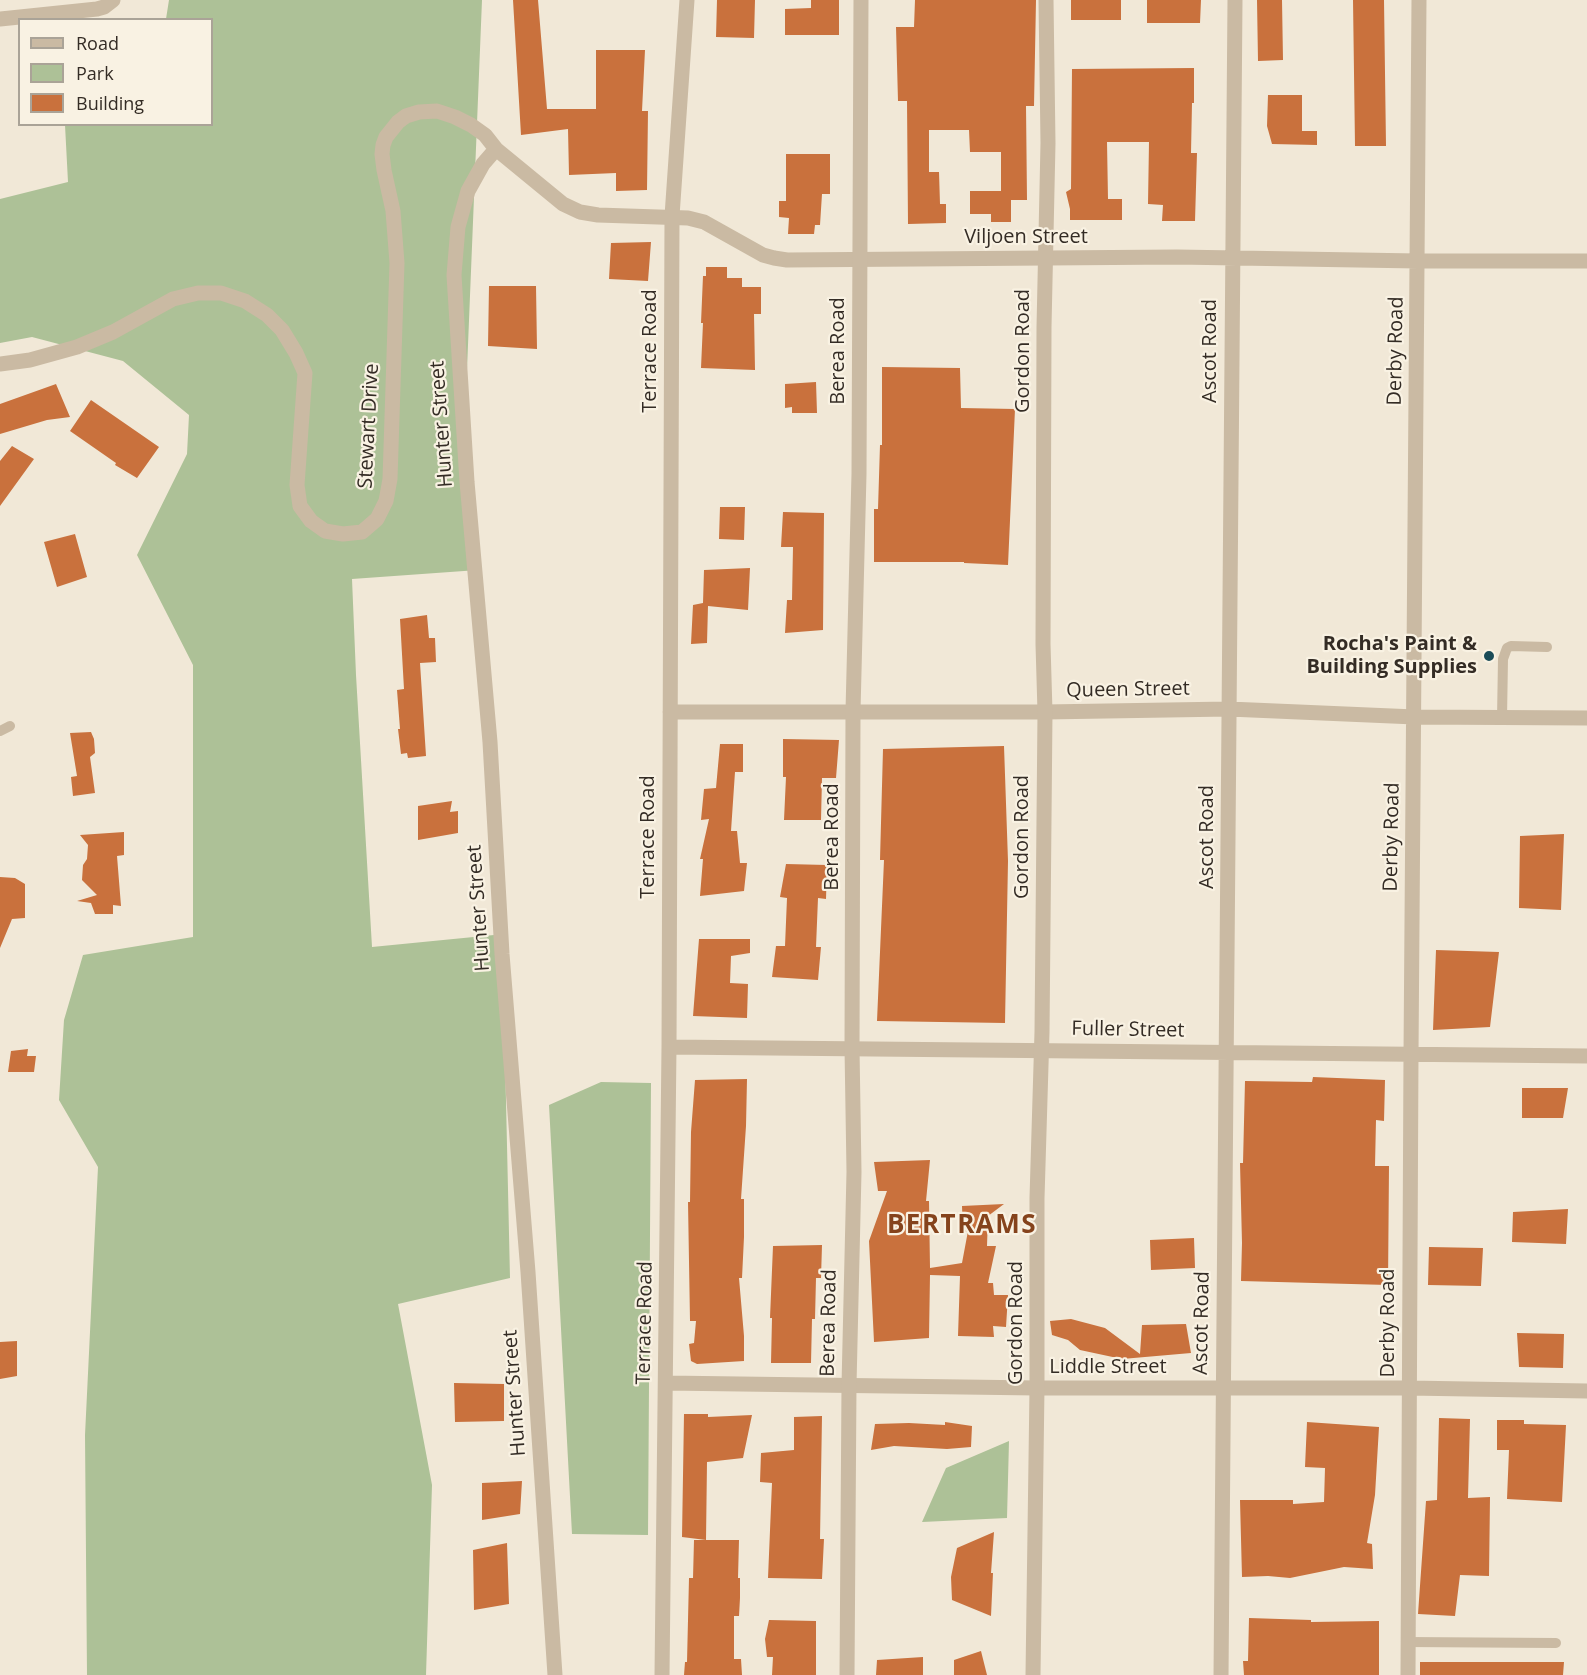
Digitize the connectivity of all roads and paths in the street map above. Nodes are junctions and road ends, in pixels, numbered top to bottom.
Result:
1 (113, 0) edge
2 (687, 0) edge
3 (861, 0) edge
4 (1046, 0) edge
5 (1235, 0) edge
6 (1419, 0) edge
7 (0, 19) edge
8 (496, 149) junction
9 (672, 216) junction
10 (860, 258) junction
11 (1045, 258) junction
12 (1232, 258) junction
13 (1418, 261) junction
14 (1587, 261) edge
15 (0, 364) edge
16 (1547, 647) dead end
17 (1229, 709) junction
18 (853, 711) junction
19 (670, 712) junction
20 (1044, 712) junction
21 (1414, 717) junction
22 (1502, 718) junction
23 (1587, 718) edge
24 (669, 1047) junction
25 (852, 1048) junction
26 (1041, 1050) junction
27 (1227, 1053) junction
28 (1411, 1054) junction
29 (1587, 1056) edge
30 (666, 1383) junction
31 (849, 1385) junction
32 (1037, 1388) junction
33 (1222, 1388) junction
34 (1409, 1388) junction
35 (1587, 1391) edge
36 (1407, 1642) junction
37 (1556, 1642) dead end
38 (555, 1675) edge
39 (662, 1675) edge
40 (847, 1675) edge
41 (1033, 1675) edge
42 (1221, 1675) edge
43 (1407, 1675) edge

1 - 7 street
2 - 9 street, Terrace Road
3 - 10 street, Berea Road
4 - 11 street, Gordon Road
5 - 12 street, Ascot Road
6 - 13 street, Derby Road
8 - 9 street, Viljoen Street
8 - 15 street, Stewart Drive
8 - 38 street, Hunter Street
9 - 10 street, Viljoen Street
9 - 19 street, Terrace Road
10 - 11 street, Viljoen Street
10 - 18 street, Berea Road
11 - 12 street, Viljoen Street
11 - 20 street, Gordon Road
12 - 13 street, Viljoen Street
12 - 17 street, Ascot Road
13 - 14 street, Viljoen Street
13 - 21 street, Derby Road
16 - 22 lane
17 - 20 street, Queen Street
17 - 21 street, Queen Street
17 - 27 street, Ascot Road
18 - 19 street, Queen Street
18 - 20 street, Queen Street
18 - 25 street, Berea Road
19 - 24 street, Terrace Road
20 - 26 street, Gordon Road
21 - 22 street, Queen Street
21 - 28 street, Derby Road
22 - 23 street, Queen Street
24 - 25 street, Fuller Street
24 - 30 street, Terrace Road
25 - 26 street, Fuller Street
25 - 31 street, Berea Road
26 - 27 street, Fuller Street
26 - 32 street, Gordon Road
27 - 28 street, Fuller Street
27 - 33 street, Ascot Road
28 - 29 street, Fuller Street
28 - 34 street, Derby Road
30 - 31 street, Liddle Street
30 - 39 street, Terrace Road
31 - 32 street, Liddle Street
31 - 40 street, Berea Road
32 - 33 street, Liddle Street
32 - 41 street, Gordon Road
33 - 34 street, Liddle Street
33 - 42 street, Ascot Road
34 - 35 street, Liddle Street
34 - 36 street, Derby Road
36 - 37 lane
36 - 43 street, Derby Road

